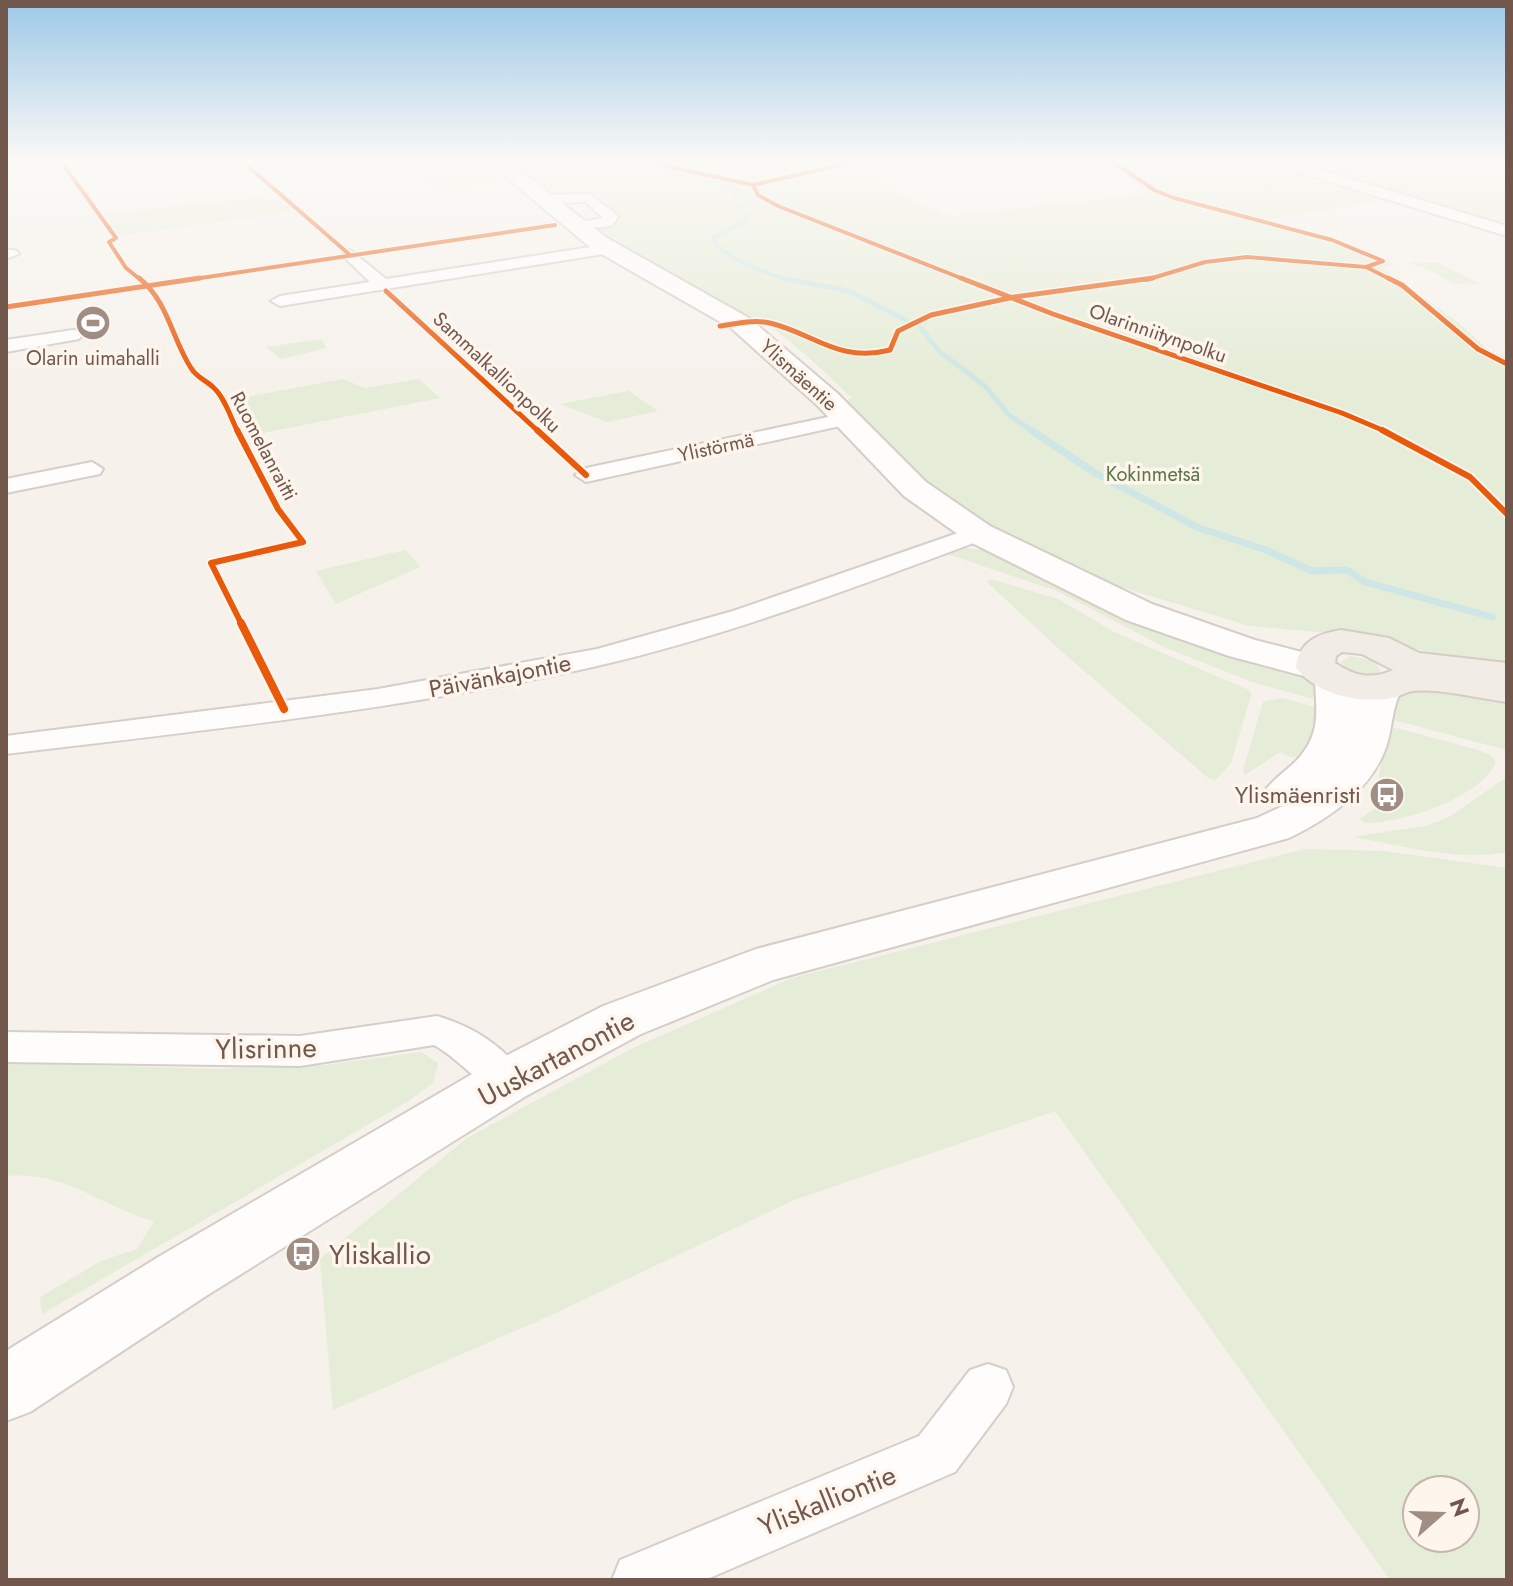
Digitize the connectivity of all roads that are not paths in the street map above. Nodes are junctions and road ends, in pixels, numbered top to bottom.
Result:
1 (586, 234) edge
2 (610, 249) junction
3 (350, 255) dead end
4 (383, 285) junction
5 (280, 301) dead end
6 (73, 335) dead end
7 (6, 346) edge
8 (847, 419) junction
9 (92, 469) dead end
10 (586, 475) dead end
11 (6, 486) edge
12 (978, 533) junction
13 (1330, 662) junction
14 (1507, 675) edge
15 (1398, 676) junction
16 (1507, 690) edge
17 (6, 745) edge
18 (1163, 856) junction
19 (6, 1047) edge
20 (506, 1081) junction
21 (988, 1387) dead end
22 (6, 1389) edge
23 (640, 1580) edge

1 - 2 main road, Ylismäentie
2 - 4 street
2 - 8 main road, Ylismäentie
3 - 4 street
4 - 5 street
6 - 7 street
8 - 10 street, Ylistörmä
8 - 12 main road, Ylismäentie
9 - 11 street
12 - 13 main road, Ylismäentie
12 - 17 street, Päivänkajontie
13 - 15 main road
13 - 18 main road, Uuskartanontie
14 - 15 main road
15 - 16 main road
15 - 18 main road, Uuskartanontie
18 - 20 main road, Uuskartanontie
19 - 20 street, Ylisrinne
20 - 22 main road, Uuskartanontie
21 - 23 street, Yliskalliontie

